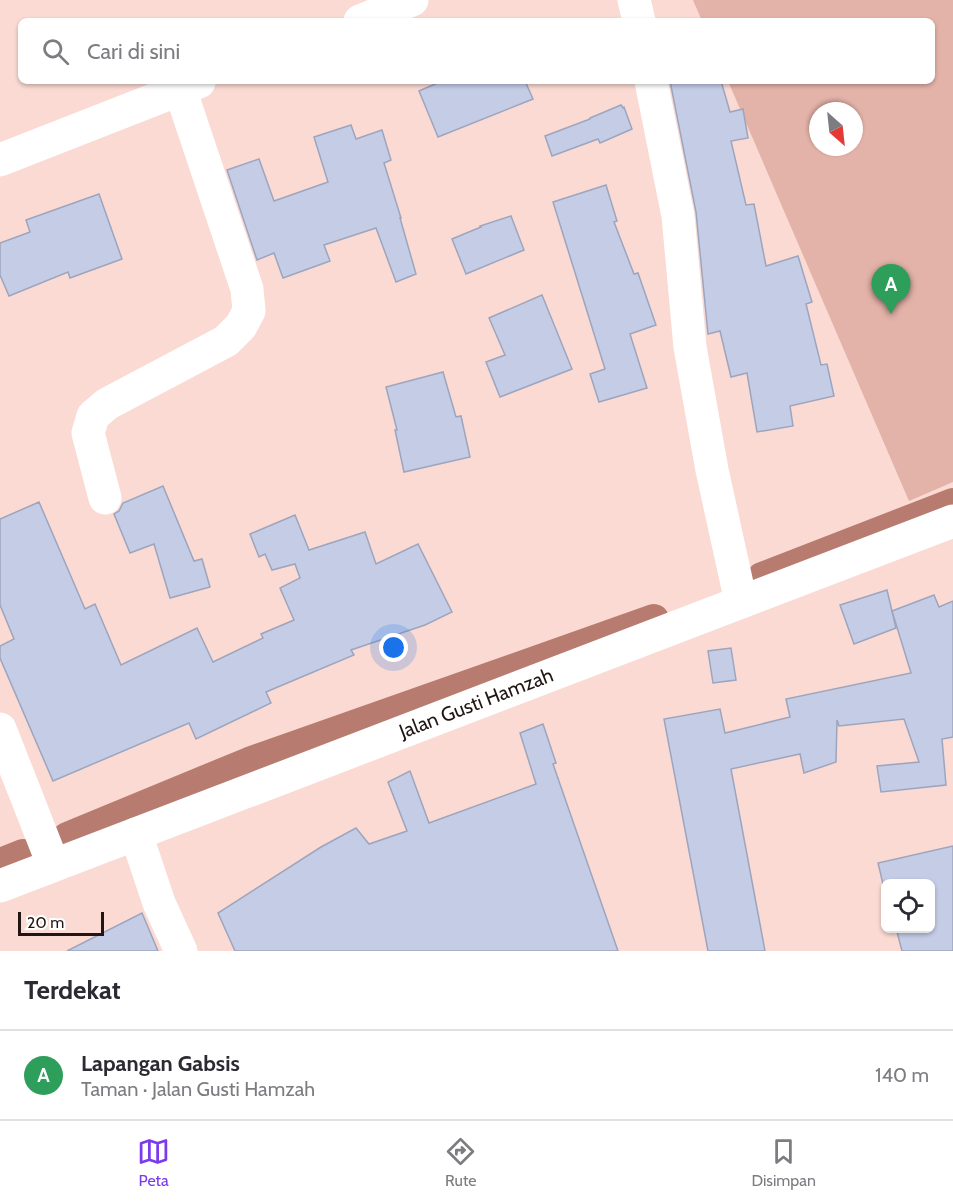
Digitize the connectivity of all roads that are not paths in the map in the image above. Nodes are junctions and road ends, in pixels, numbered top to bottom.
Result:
1 (351, 0) edge
2 (412, 0) edge
3 (634, 0) edge
4 (358, 18) edge
5 (367, 18) edge
6 (638, 18) edge
7 (652, 84) edge
8 (190, 85) edge
9 (0, 160) edge
10 (105, 498) dead end
11 (953, 521) edge
12 (741, 602) junction
13 (0, 729) edge
14 (136, 834) junction
15 (52, 864) junction
16 (0, 885) edge
17 (181, 951) edge

1 - 4 street
2 - 5 street
3 - 6 street
7 - 12 street
8 - 9 street
8 - 10 street
11 - 12 street, Jalan Gusti Hamzah
12 - 14 street, Jalan Gusti Hamzah
13 - 15 street
14 - 15 street, Jalan Gusti Hamzah
14 - 17 street
15 - 16 street, Jalan Gusti Hamzah

